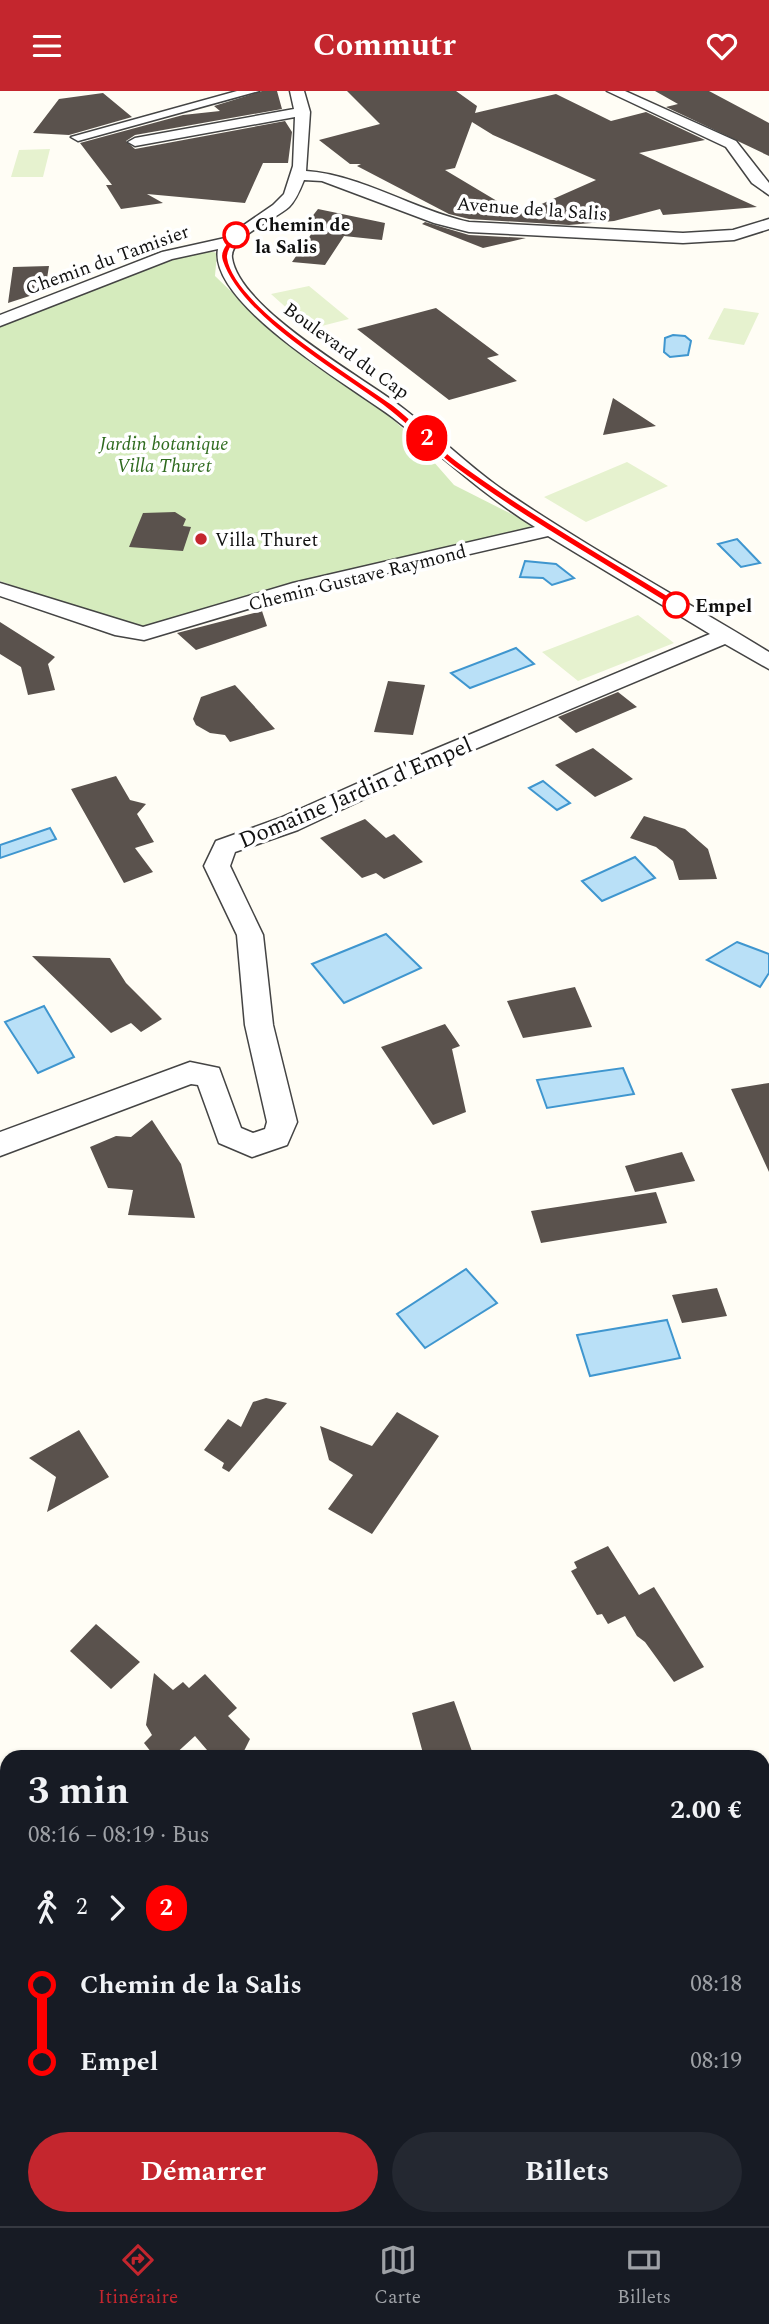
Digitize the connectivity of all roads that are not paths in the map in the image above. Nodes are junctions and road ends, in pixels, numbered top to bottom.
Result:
1 (252, 91) edge
2 (298, 91) edge
3 (614, 91) edge
4 (303, 111) junction
5 (79, 137) dead end
6 (135, 142) dead end
7 (297, 175) junction
8 (769, 191) edge
9 (769, 224) edge
10 (230, 242) junction
11 (0, 321) edge
12 (554, 529) junction
13 (0, 589) edge
14 (727, 635) junction
15 (769, 662) edge
16 (0, 1144) edge

1 - 5 street
2 - 4 street
3 - 8 street
4 - 6 street
4 - 7 street
7 - 9 street, Avenue de la Salis
7 - 10 street
10 - 11 street, Chemin du Tamisier
10 - 12 street, Boulevard du Cap
12 - 13 street, Chemin Gustave Raymond
12 - 14 street, Boulevard du Cap
14 - 15 street, Boulevard du Cap
14 - 16 street, Domaine Jardin d'Empel

